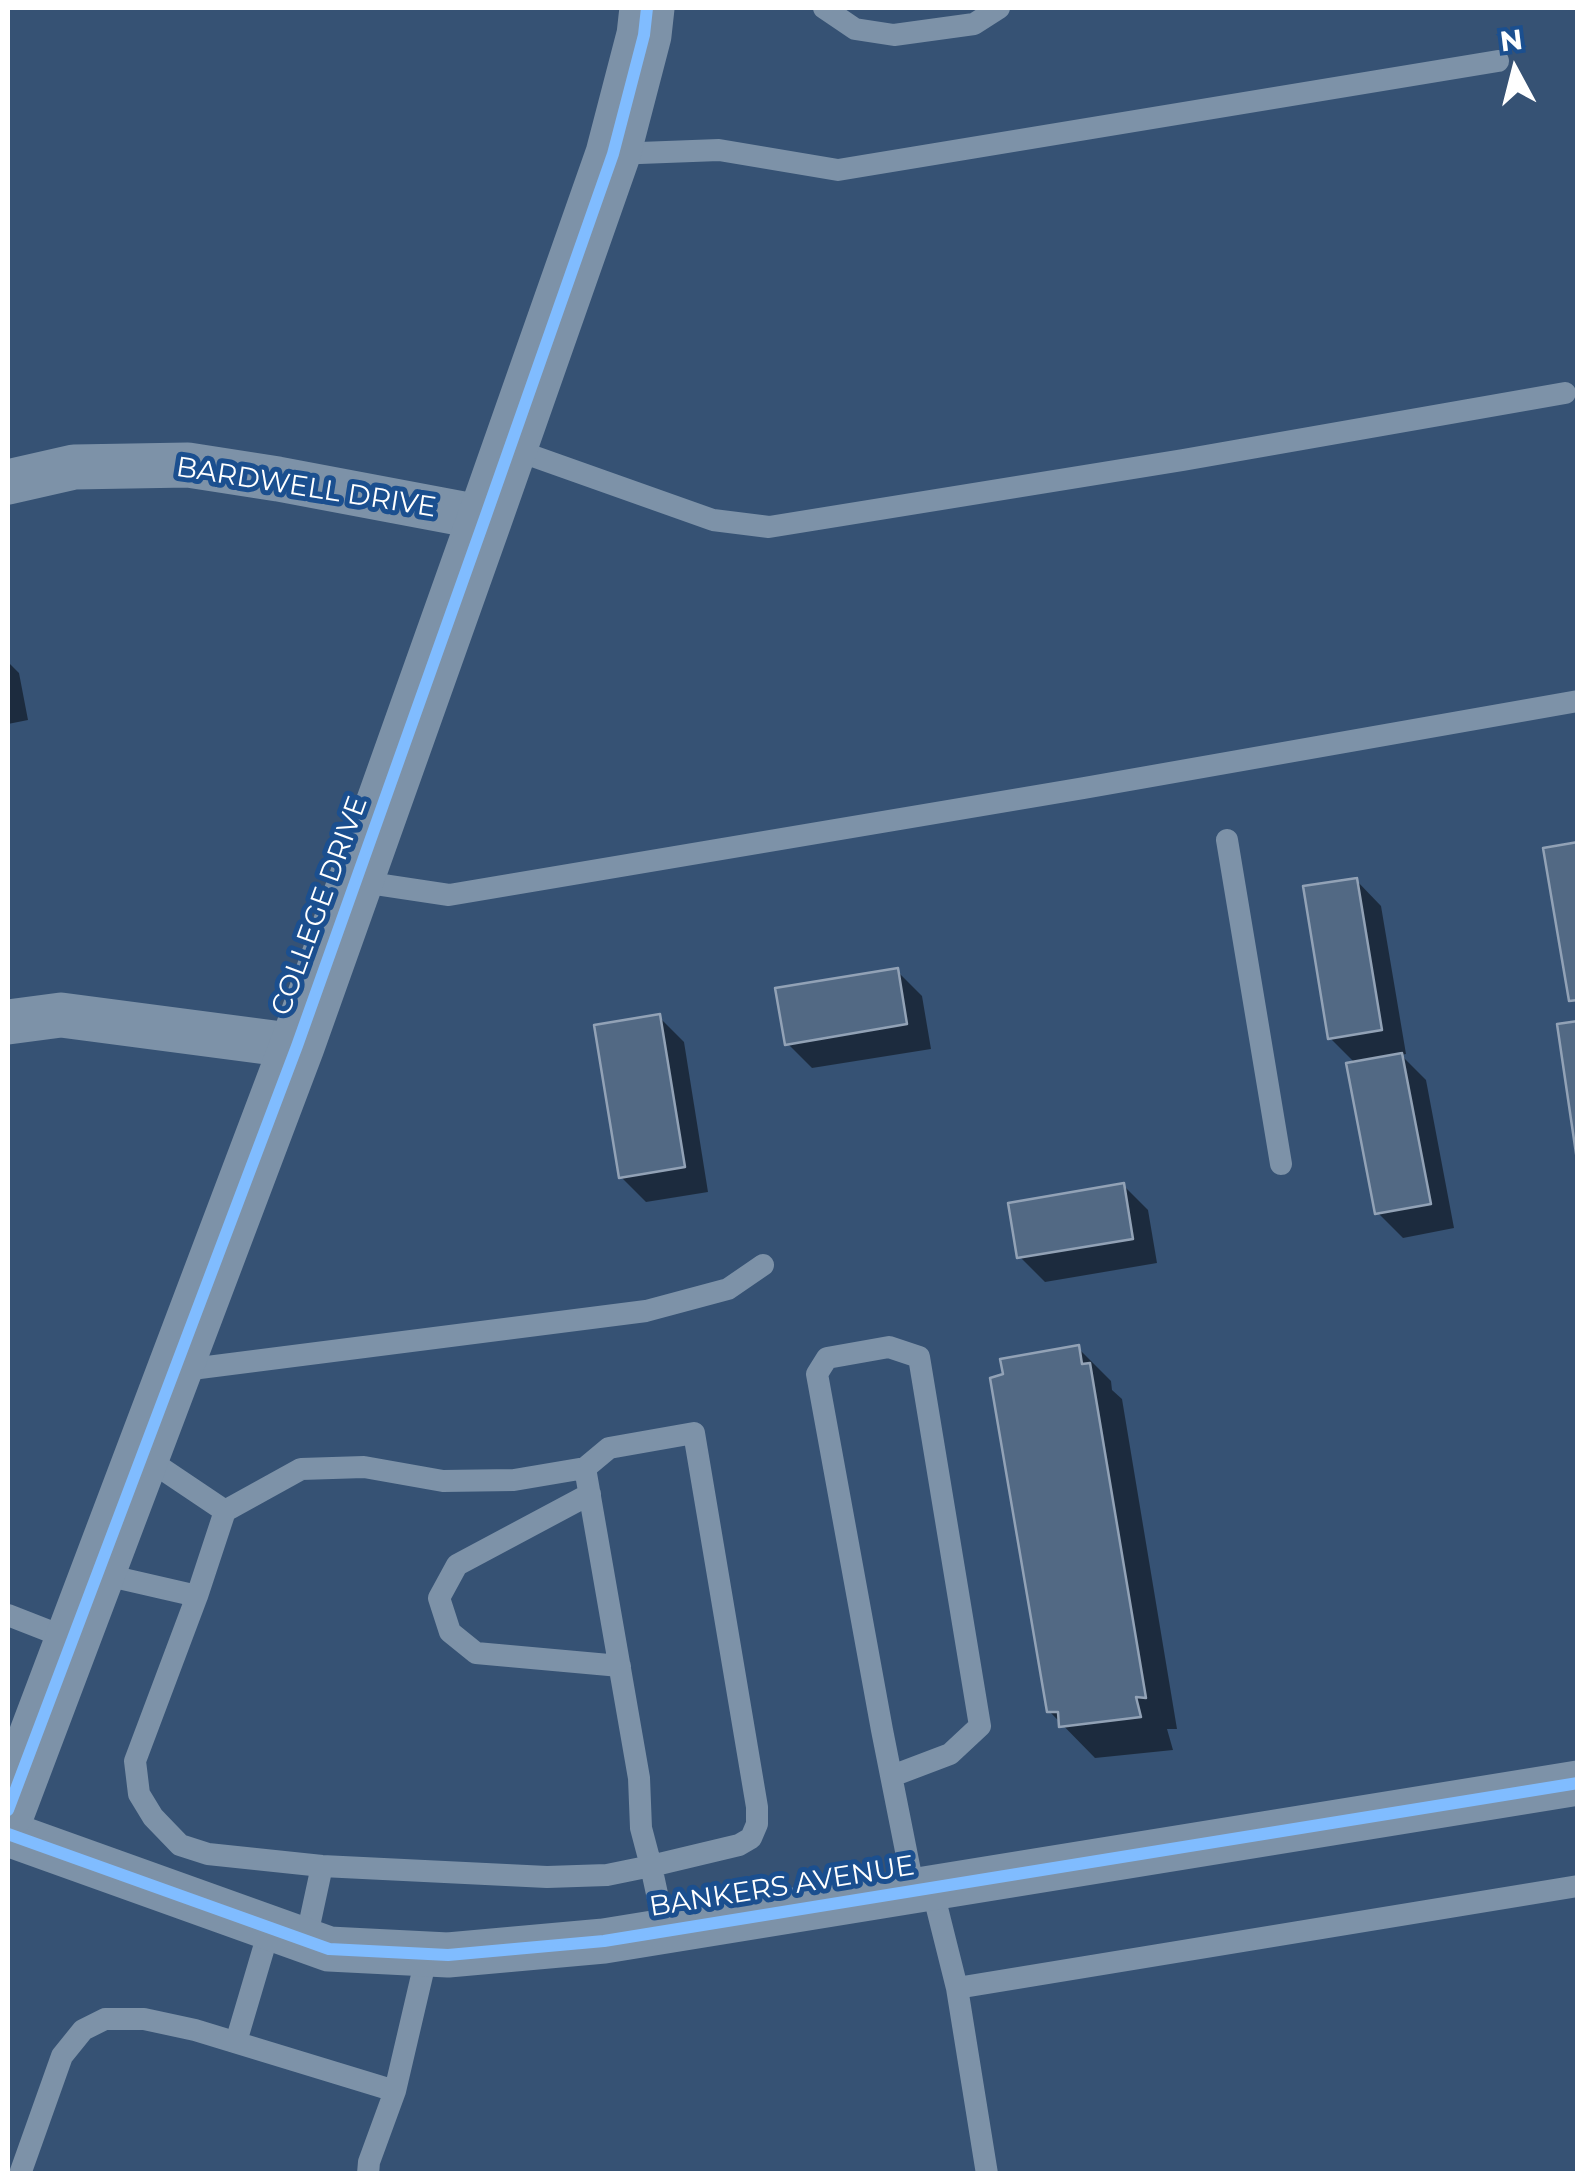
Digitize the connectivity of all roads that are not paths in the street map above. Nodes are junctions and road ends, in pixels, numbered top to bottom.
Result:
1 (647, 8) edge
2 (824, 8) edge
3 (912, 8) edge
4 (999, 8) edge
5 (912, 32) junction
6 (1498, 61) dead end
7 (613, 154) junction
8 (1565, 393) dead end
9 (510, 448) junction
10 (8, 482) edge
11 (485, 518) junction
12 (1578, 701) edge
13 (1226, 840) dead end
14 (356, 881) junction
15 (8, 1022) edge
16 (297, 1046) junction
17 (1281, 1164) dead end
18 (763, 1265) dead end
19 (174, 1371) junction
20 (146, 1443) junction
21 (585, 1468) junction
22 (590, 1494) junction
23 (225, 1510) junction
24 (97, 1573) junction
25 (197, 1596) junction
26 (8, 1615) edge
27 (72, 1640) junction
28 (620, 1666) junction
29 (892, 1776) junction
30 (1578, 1783) edge
31 (8, 1810) edge
32 (8, 1834) edge
33 (322, 1866) junction
34 (651, 1866) junction
35 (1578, 1886) edge
36 (923, 1889) junction
37 (665, 1931) junction
38 (288, 1934) junction
39 (427, 1954) junction
40 (956, 1988) junction
41 (236, 2042) junction
42 (395, 2091) junction
43 (20, 2174) edge
44 (368, 2174) edge
45 (987, 2174) edge

1 - 7 street, COLLEGE DRIVE
2 - 5 lane
3 - 5 lane
4 - 5 lane
6 - 7 lane
7 - 9 street, COLLEGE DRIVE
8 - 9 lane
9 - 11 street, COLLEGE DRIVE
10 - 11 street, BARDWELL DRIVE
11 - 14 street, COLLEGE DRIVE
12 - 14 lane
13 - 17 lane
14 - 16 street, COLLEGE DRIVE
15 - 16 street
16 - 19 street, COLLEGE DRIVE
18 - 19 lane
19 - 20 street, COLLEGE DRIVE
20 - 23 lane
20 - 24 street, COLLEGE DRIVE
21 - 22 lane
21 - 23 lane
21 - 34 lane
22 - 28 lane
22 - 28 lane
23 - 25 lane
24 - 25 lane
24 - 27 street, COLLEGE DRIVE
25 - 33 lane
26 - 27 lane
27 - 31 street, COLLEGE DRIVE
28 - 34 lane
29 - 29 lane
29 - 36 lane
30 - 36 street, BANKERS AVENUE
32 - 38 street, BANKERS AVENUE
33 - 34 lane
33 - 38 lane
34 - 37 lane
35 - 40 lane
36 - 37 street, BANKERS AVENUE
36 - 40 lane
37 - 39 street, BANKERS AVENUE
38 - 39 street, BANKERS AVENUE
38 - 41 lane
39 - 42 lane
40 - 45 lane
41 - 42 lane
41 - 43 lane
42 - 44 lane

